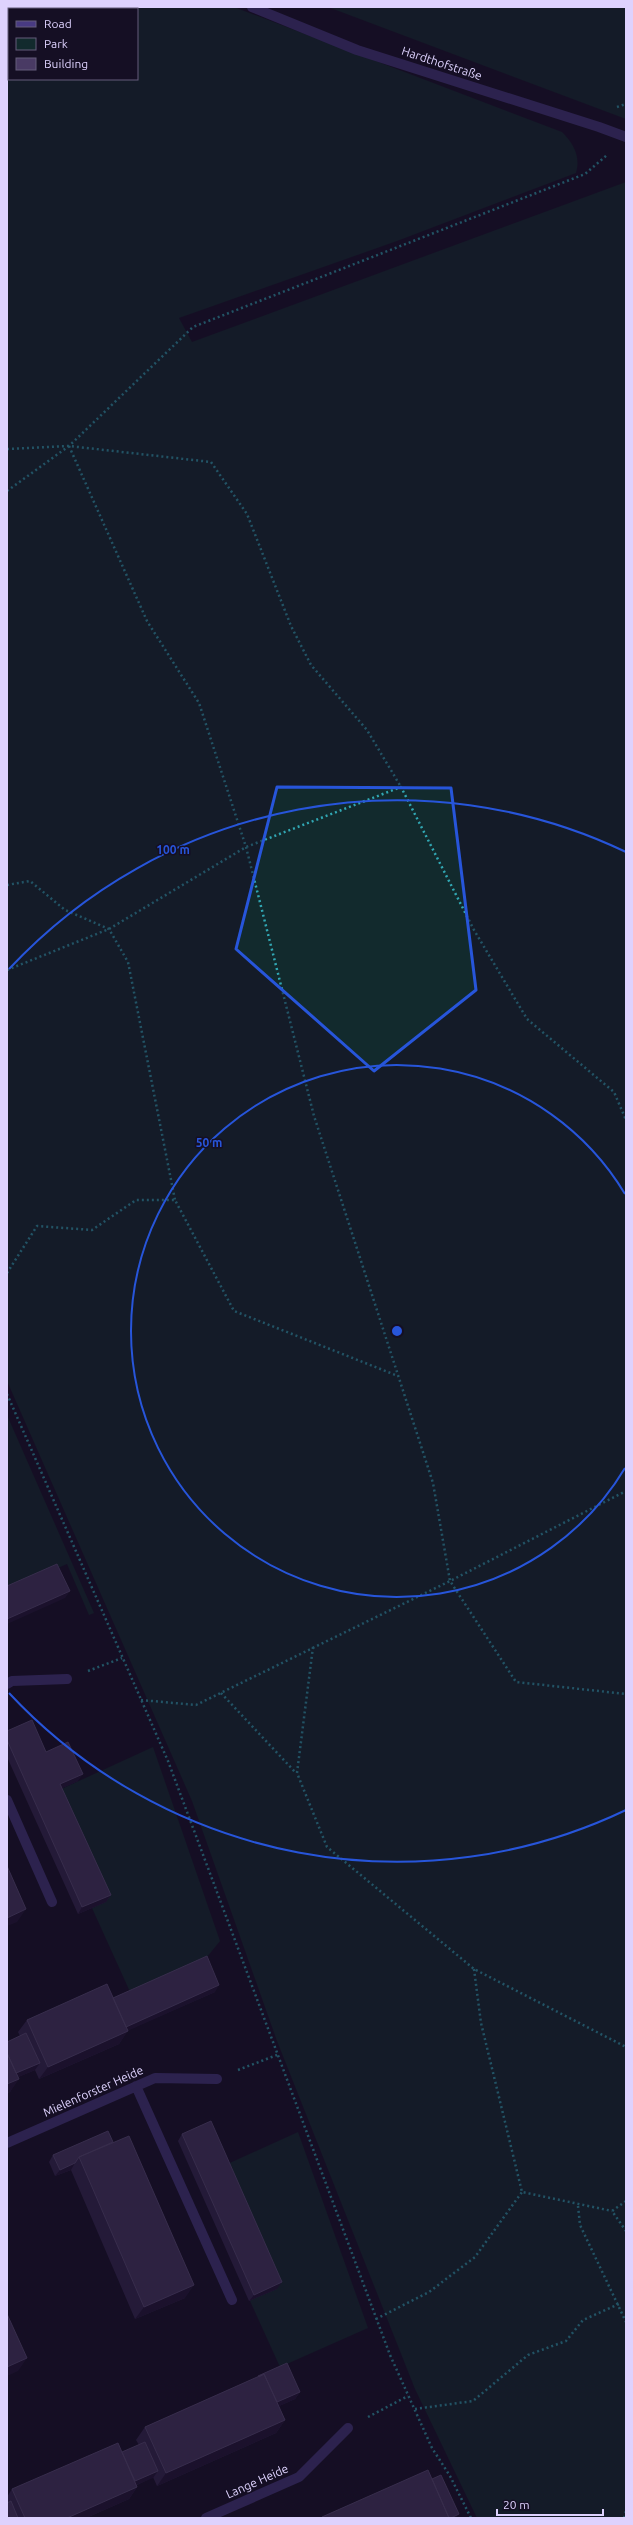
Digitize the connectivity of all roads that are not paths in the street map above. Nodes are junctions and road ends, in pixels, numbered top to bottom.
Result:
1 (252, 7) edge
2 (626, 137) edge
3 (67, 1679) road end
4 (7, 1684) edge
5 (7, 1800) edge
6 (52, 1902) dead end
7 (217, 2079) road end
8 (136, 2086) junction
9 (7, 2143) edge
10 (232, 2300) dead end
11 (348, 2428) road end
12 (206, 2518) edge

1 - 2 street, Hardthofstraße
3 - 4 street
5 - 6 street
7 - 8 street, Mielenforster Heide
8 - 9 street, Mielenforster Heide
8 - 10 street
11 - 12 street, Lange Heide

